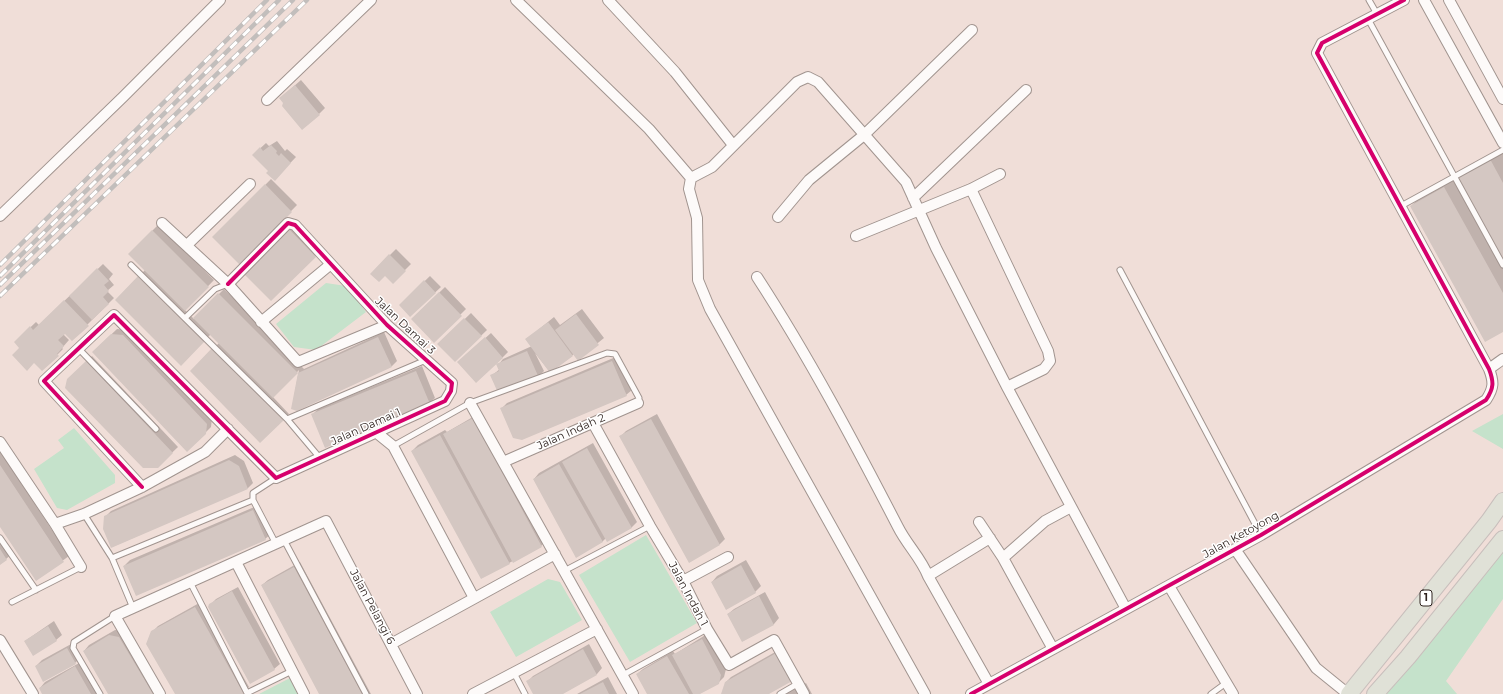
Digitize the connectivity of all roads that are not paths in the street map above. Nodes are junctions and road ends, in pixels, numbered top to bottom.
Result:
1 (220, 0) edge
2 (372, 0) edge
3 (516, 0) edge
4 (608, 0) edge
5 (1369, 0) edge
6 (1404, 0) edge
7 (1424, 0) edge
8 (1449, 0) edge
9 (1372, 17) junction
10 (972, 30) dead end
11 (1026, 90) dead end
12 (1503, 99) edge
13 (267, 100) dead end
14 (864, 135) junction
15 (1503, 142) edge
16 (733, 145) junction
17 (1503, 150) edge
18 (1000, 174) dead end
19 (1453, 177) junction
20 (691, 178) junction
21 (250, 184) dead end
22 (971, 189) junction
23 (913, 198) junction
24 (1401, 206) junction
25 (918, 211) junction
26 (0, 216) edge
27 (778, 218) dead end
28 (162, 223) dead end
29 (856, 236) dead end
30 (187, 245) junction
31 (331, 264) junction
32 (131, 265) dead end
33 (1503, 265) edge
34 (1120, 270) dead end
35 (757, 277) dead end
36 (228, 284) junction
37 (186, 317) junction
38 (261, 322) junction
39 (387, 325) junction
40 (78, 349) junction
41 (427, 359) junction
42 (1503, 359) edge
43 (1489, 369) junction
44 (452, 383) joint
45 (1007, 387) junction
46 (470, 403) junction
47 (638, 403) joint
48 (288, 419) junction
49 (593, 423) junction
50 (156, 429) dead end
51 (228, 429) junction
52 (377, 433) junction
53 (0, 442) edge
54 (393, 446) junction
55 (320, 458) junction
56 (503, 462) junction
57 (276, 478) junction
58 (142, 487) junction
59 (253, 500) junction
60 (1503, 502) edge
61 (1071, 507) junction
62 (1503, 511) edge
63 (84, 514) junction
64 (1489, 521) junction
65 (979, 522) dead end
66 (56, 524) junction
67 (650, 526) junction
68 (1261, 535) junction
69 (0, 538) edge
70 (990, 538) junction
71 (1503, 539) edge
72 (280, 542) junction
73 (1235, 549) junction
74 (555, 554) junction
75 (728, 557) dead end
76 (1496, 557) edge
77 (112, 558) junction
78 (1003, 558) junction
79 (236, 562) junction
80 (81, 567) joint
81 (564, 571) junction
82 (928, 576) junction
83 (683, 581) junction
84 (190, 582) junction
85 (1169, 586) junction
86 (36, 590) junction
87 (474, 598) junction
88 (12, 602) dead end
89 (133, 608) junction
90 (1126, 609) junction
91 (116, 616) junction
92 (597, 629) junction
93 (707, 629) junction
94 (0, 640) edge
95 (391, 644) junction
96 (1053, 649) junction
97 (292, 671) junction
98 (514, 673) junction
99 (623, 675) junction
100 (799, 683) junction
101 (1226, 683) junction
102 (989, 684) junction
103 (33, 694) edge
104 (100, 694) edge
105 (160, 694) edge
106 (304, 694) edge
107 (366, 694) edge
108 (417, 694) edge
109 (473, 694) edge
110 (525, 694) edge
111 (633, 694) edge
112 (780, 694) edge
113 (804, 694) edge
114 (925, 694) edge
115 (971, 694) edge
116 (1211, 694) edge
117 (1234, 694) edge
118 (1348, 694) edge
119 (1375, 694) edge

1 - 26 street
2 - 13 street
3 - 20 street
4 - 16 street
5 - 9 lane
6 - 9 street
7 - 15 street
8 - 12 street
9 - 19 lane
9 - 24 street, Jalan Ketoyong
10 - 14 street
11 - 23 street
14 - 16 street
14 - 23 street
14 - 27 street
16 - 20 street
17 - 19 lane
18 - 22 street
19 - 24 lane
19 - 33 lane
20 - 114 street
21 - 30 street
22 - 25 street
22 - 45 street
23 - 25 street
24 - 43 street, Jalan Ketoyong
25 - 29 street
25 - 45 street
28 - 30 street
30 - 36 street
31 - 36 street, Jalan Damai 3
31 - 38 street
31 - 39 street, Jalan Damai 3
32 - 37 lane
34 - 68 lane
35 - 82 street
36 - 37 lane
36 - 38 street
37 - 48 lane
38 - 39 street
39 - 41 street, Jalan Damai 3
40 - 50 lane
40 - 51 street
40 - 58 street
41 - 44 street, Jalan Damai 3
41 - 48 lane
42 - 43 street
43 - 68 street, Jalan Ketoyong
44 - 52 street, Jalan Damai 1
45 - 61 street
46 - 47 lane
46 - 54 lane
46 - 56 street
47 - 49 street, Jalan Indah 2
48 - 55 lane
49 - 56 street, Jalan Indah 2
49 - 67 street, Jalan Indah 1
51 - 57 street
51 - 58 street
52 - 54 street
52 - 55 street, Jalan Damai 1
53 - 66 street
54 - 87 street
55 - 57 street, Jalan Damai 1
56 - 74 street
57 - 59 lane
58 - 63 street
59 - 72 lane
59 - 77 lane
60 - 64 main road, 1
61 - 78 street
61 - 90 street
62 - 64 main road
63 - 66 street
63 - 77 lane
64 - 118 main road, 1
65 - 70 street
66 - 80 street
67 - 81 lane
67 - 83 street, Jalan Indah 1
68 - 73 street, Jalan Ketoyong
69 - 86 lane
70 - 78 street
70 - 82 street
71 - 76 main road, 1
72 - 79 street
72 - 95 street, Jalan Pelangi 6
72 - 107 lane
73 - 85 street, Jalan Ketoyong
73 - 118 street
74 - 81 street
74 - 87 street
75 - 83 street
76 - 119 main road, 1
77 - 89 lane
78 - 96 street
79 - 84 street
79 - 97 street
80 - 86 lane
81 - 92 street
82 - 102 street
83 - 93 street, Jalan Indah 1
84 - 89 street
84 - 97 lane
85 - 90 street, Jalan Ketoyong
85 - 101 street
86 - 88 lane
87 - 95 street
89 - 91 street
90 - 96 street, Jalan Ketoyong
91 - 104 lane
91 - 105 street
92 - 98 street
92 - 99 street
93 - 99 lane
93 - 100 street, Jalan Indah 1
94 - 103 street
95 - 108 street, Jalan Pelangi 6
96 - 102 street, Jalan Ketoyong
97 - 106 street
98 - 109 street
98 - 110 lane
99 - 111 street
100 - 112 lane
100 - 113 street, Jalan Indah 1
101 - 116 lane
101 - 117 street
102 - 115 street, Jalan Ketoyong

